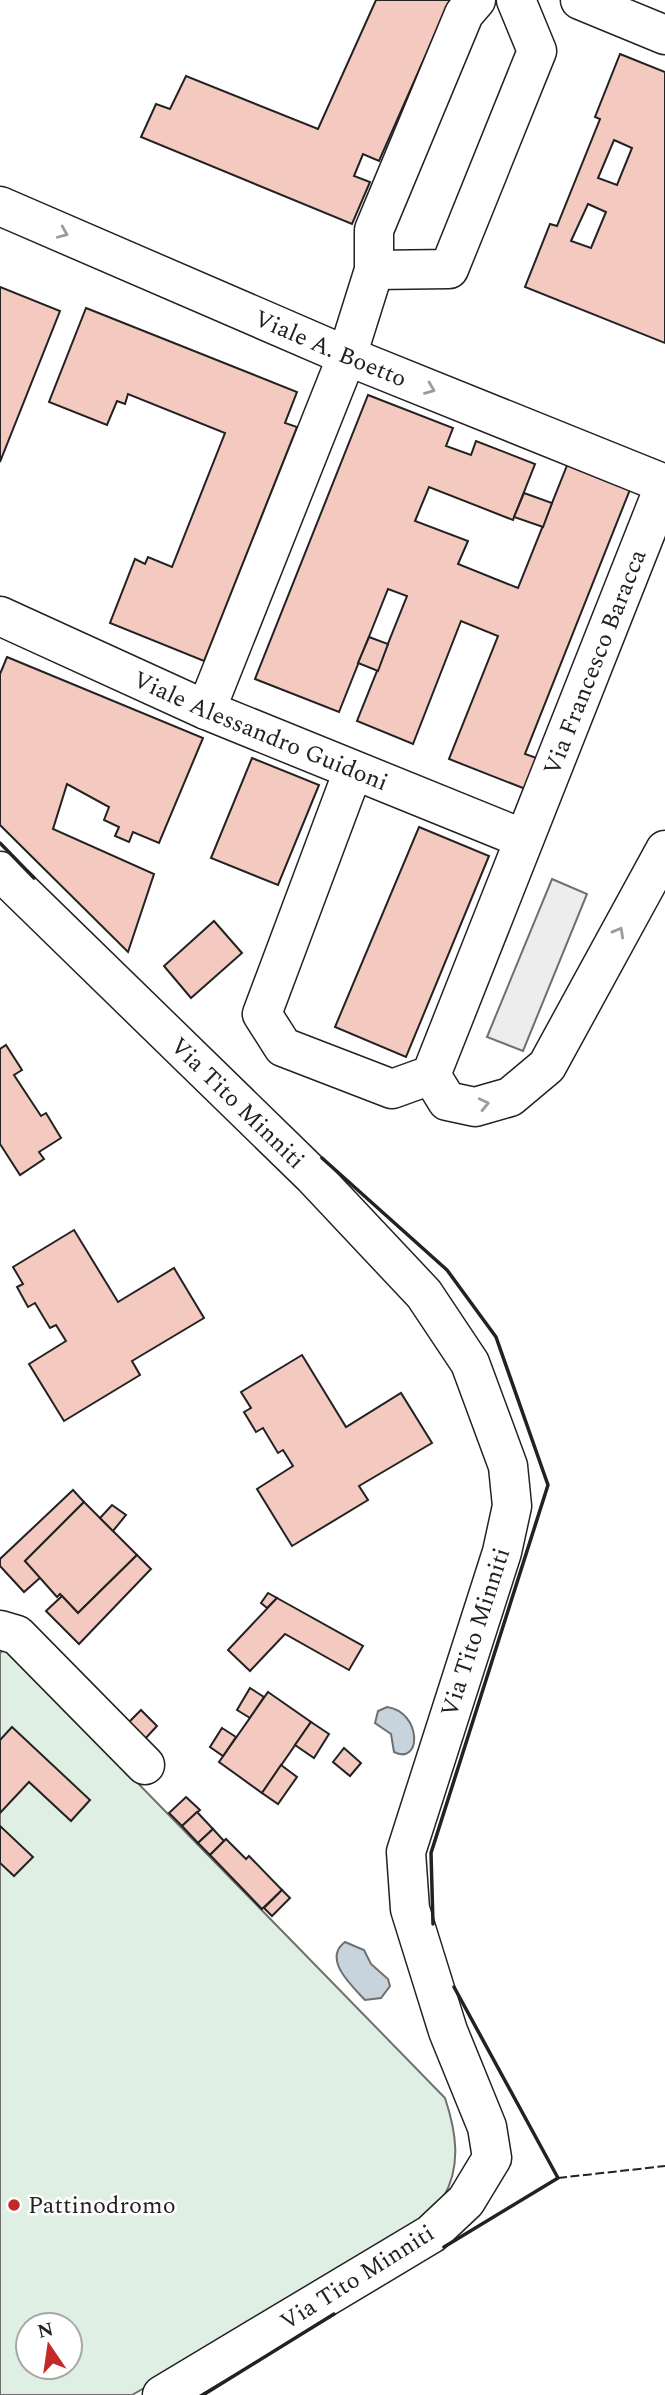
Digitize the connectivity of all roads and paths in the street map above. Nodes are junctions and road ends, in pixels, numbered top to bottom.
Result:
1 (477, 0) edge
2 (516, 0) edge
3 (580, 0) edge
4 (665, 35) edge
5 (0, 206) edge
6 (374, 270) junction
7 (346, 356) junction
8 (665, 484) edge
9 (0, 616) edge
10 (206, 710) junction
11 (353, 771) junction
12 (524, 839) junction
13 (665, 850) edge
14 (0, 871) edge
15 (431, 1075) junction
16 (0, 1630) edge
17 (145, 1765) dead end
18 (162, 2395) edge

1 - 6 street
2 - 6 street
3 - 4 street
5 -> 7 street, Viale A. Boetto
6 - 7 street
7 -> 8 street, Viale A. Boetto
7 - 10 street
8 - 12 street, Via Francesco Baracca
9 - 10 street, Viale Alessandro Guidoni
10 - 11 street, Viale Alessandro Guidoni
11 - 12 street, Viale Alessandro Guidoni
11 - 15 street
12 - 15 street, Via Francesco Baracca
15 -> 13 street
14 - 18 street, Via Tito Minniti
16 - 17 street

